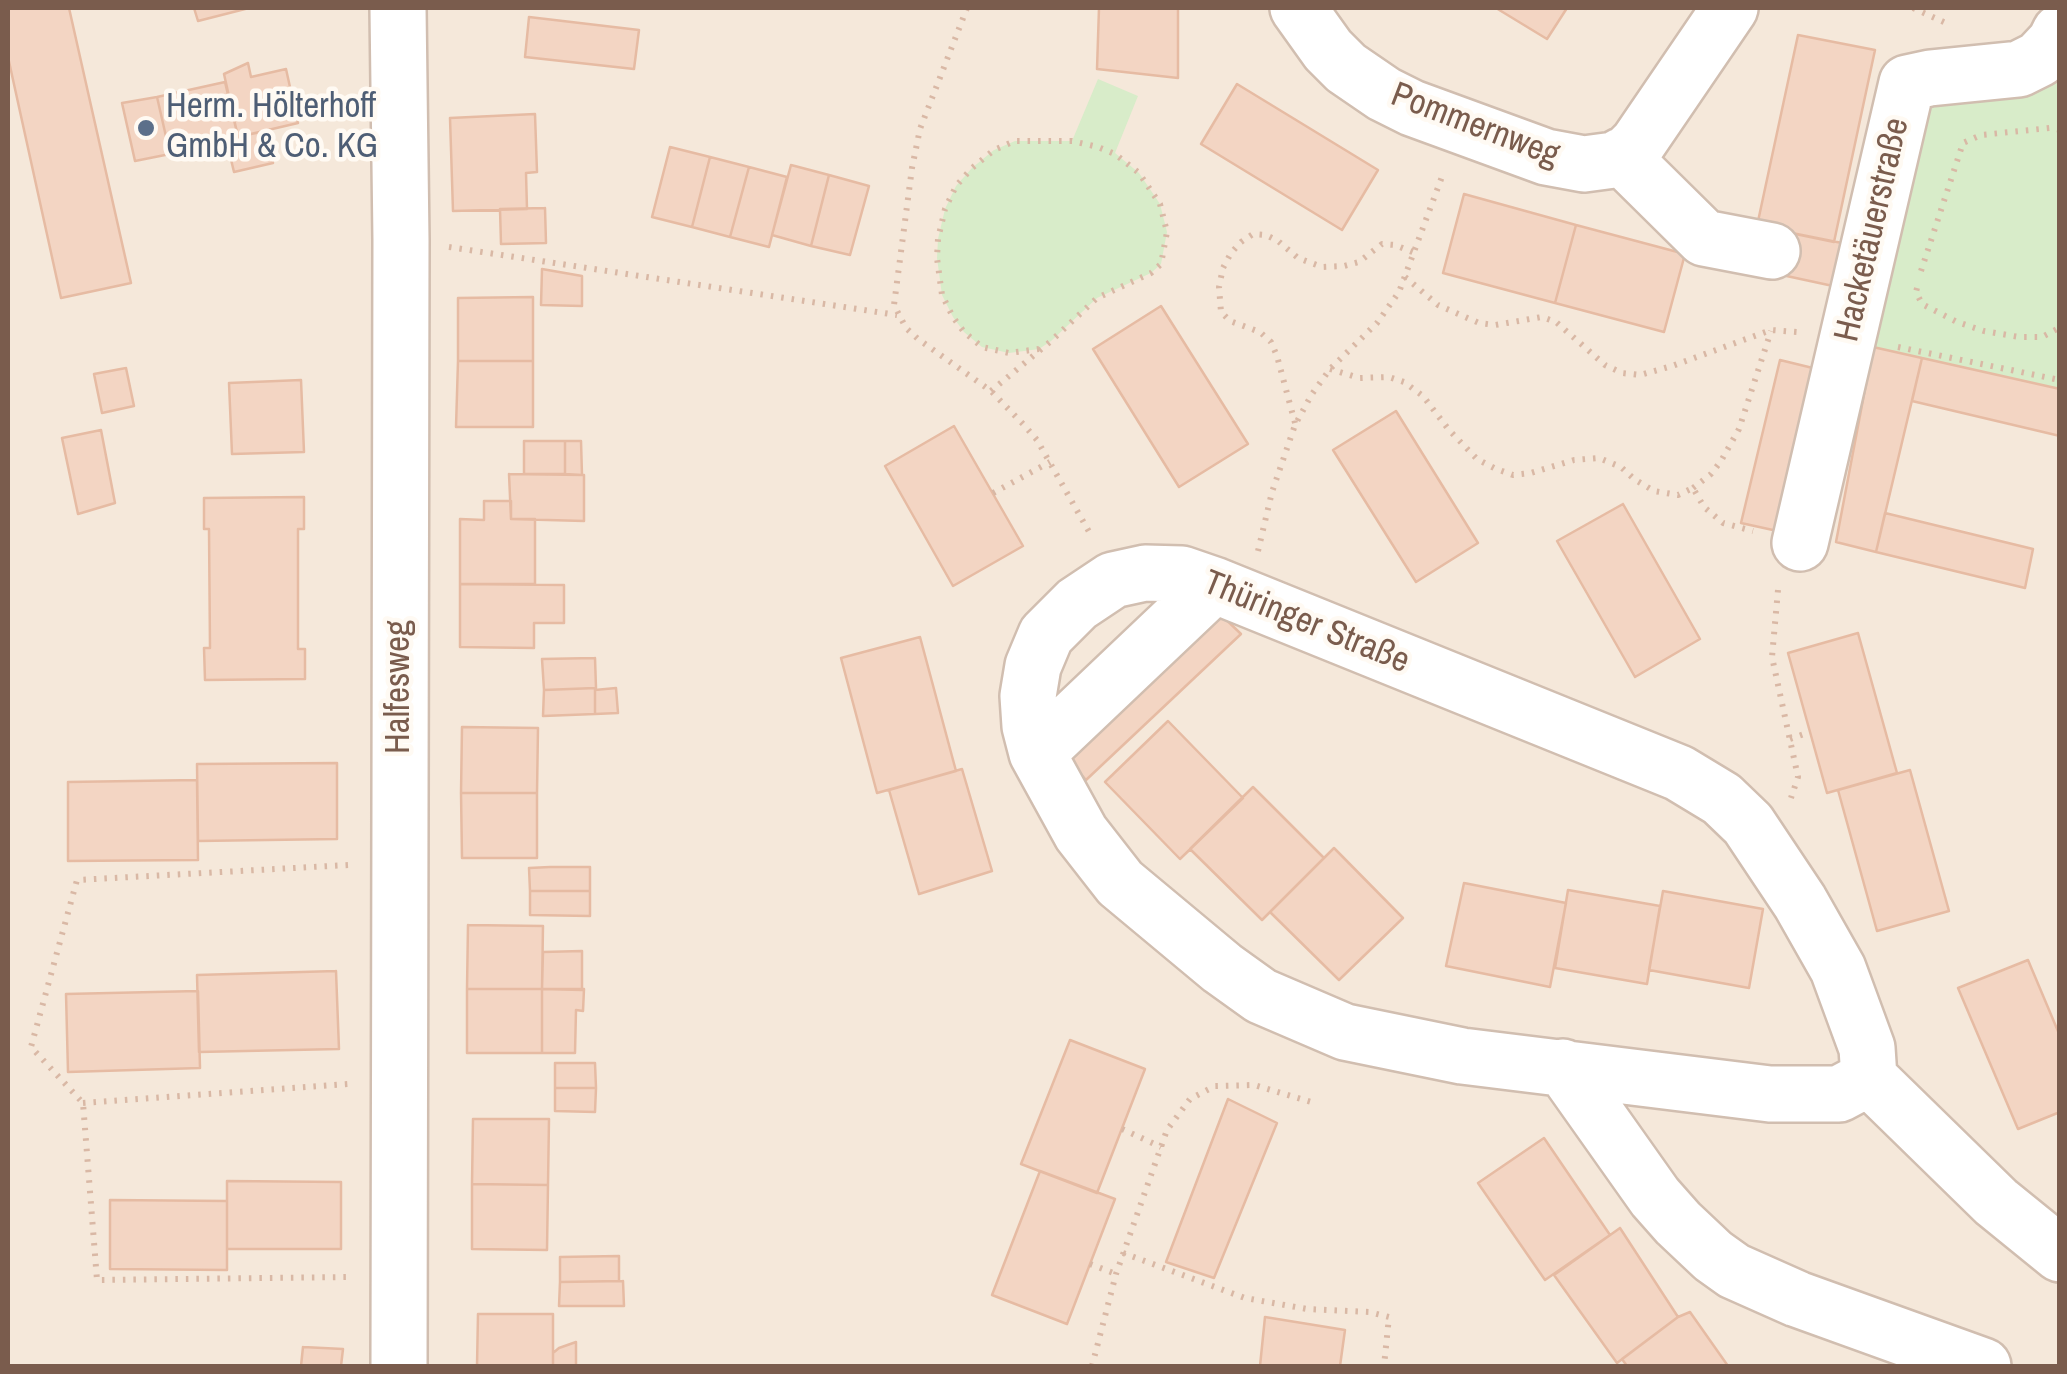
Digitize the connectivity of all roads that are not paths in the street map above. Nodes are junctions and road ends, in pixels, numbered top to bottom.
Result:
1 (398, 8) edge
2 (1298, 8) edge
3 (1730, 8) edge
4 (2060, 32) edge
5 (1621, 156) junction
6 (1772, 251) dead end
7 (1800, 542) road end
8 (1231, 591) junction
9 (1037, 753) junction
10 (1563, 1068) junction
11 (1869, 1078) junction
12 (2060, 1254) edge
13 (400, 1366) edge
14 (1983, 1366) edge

1 - 13 street, Halfesweg
2 - 5 street, Pommernweg
3 - 5 street
4 - 7 street, Hacketäuerstraße
5 - 6 street
8 - 9 street
8 - 9 street, Thüringer Straße
8 - 11 street, Thüringer Straße
9 - 10 street, Thüringer Straße
10 - 11 street, Thüringer Straße
10 - 14 street
11 - 12 street

